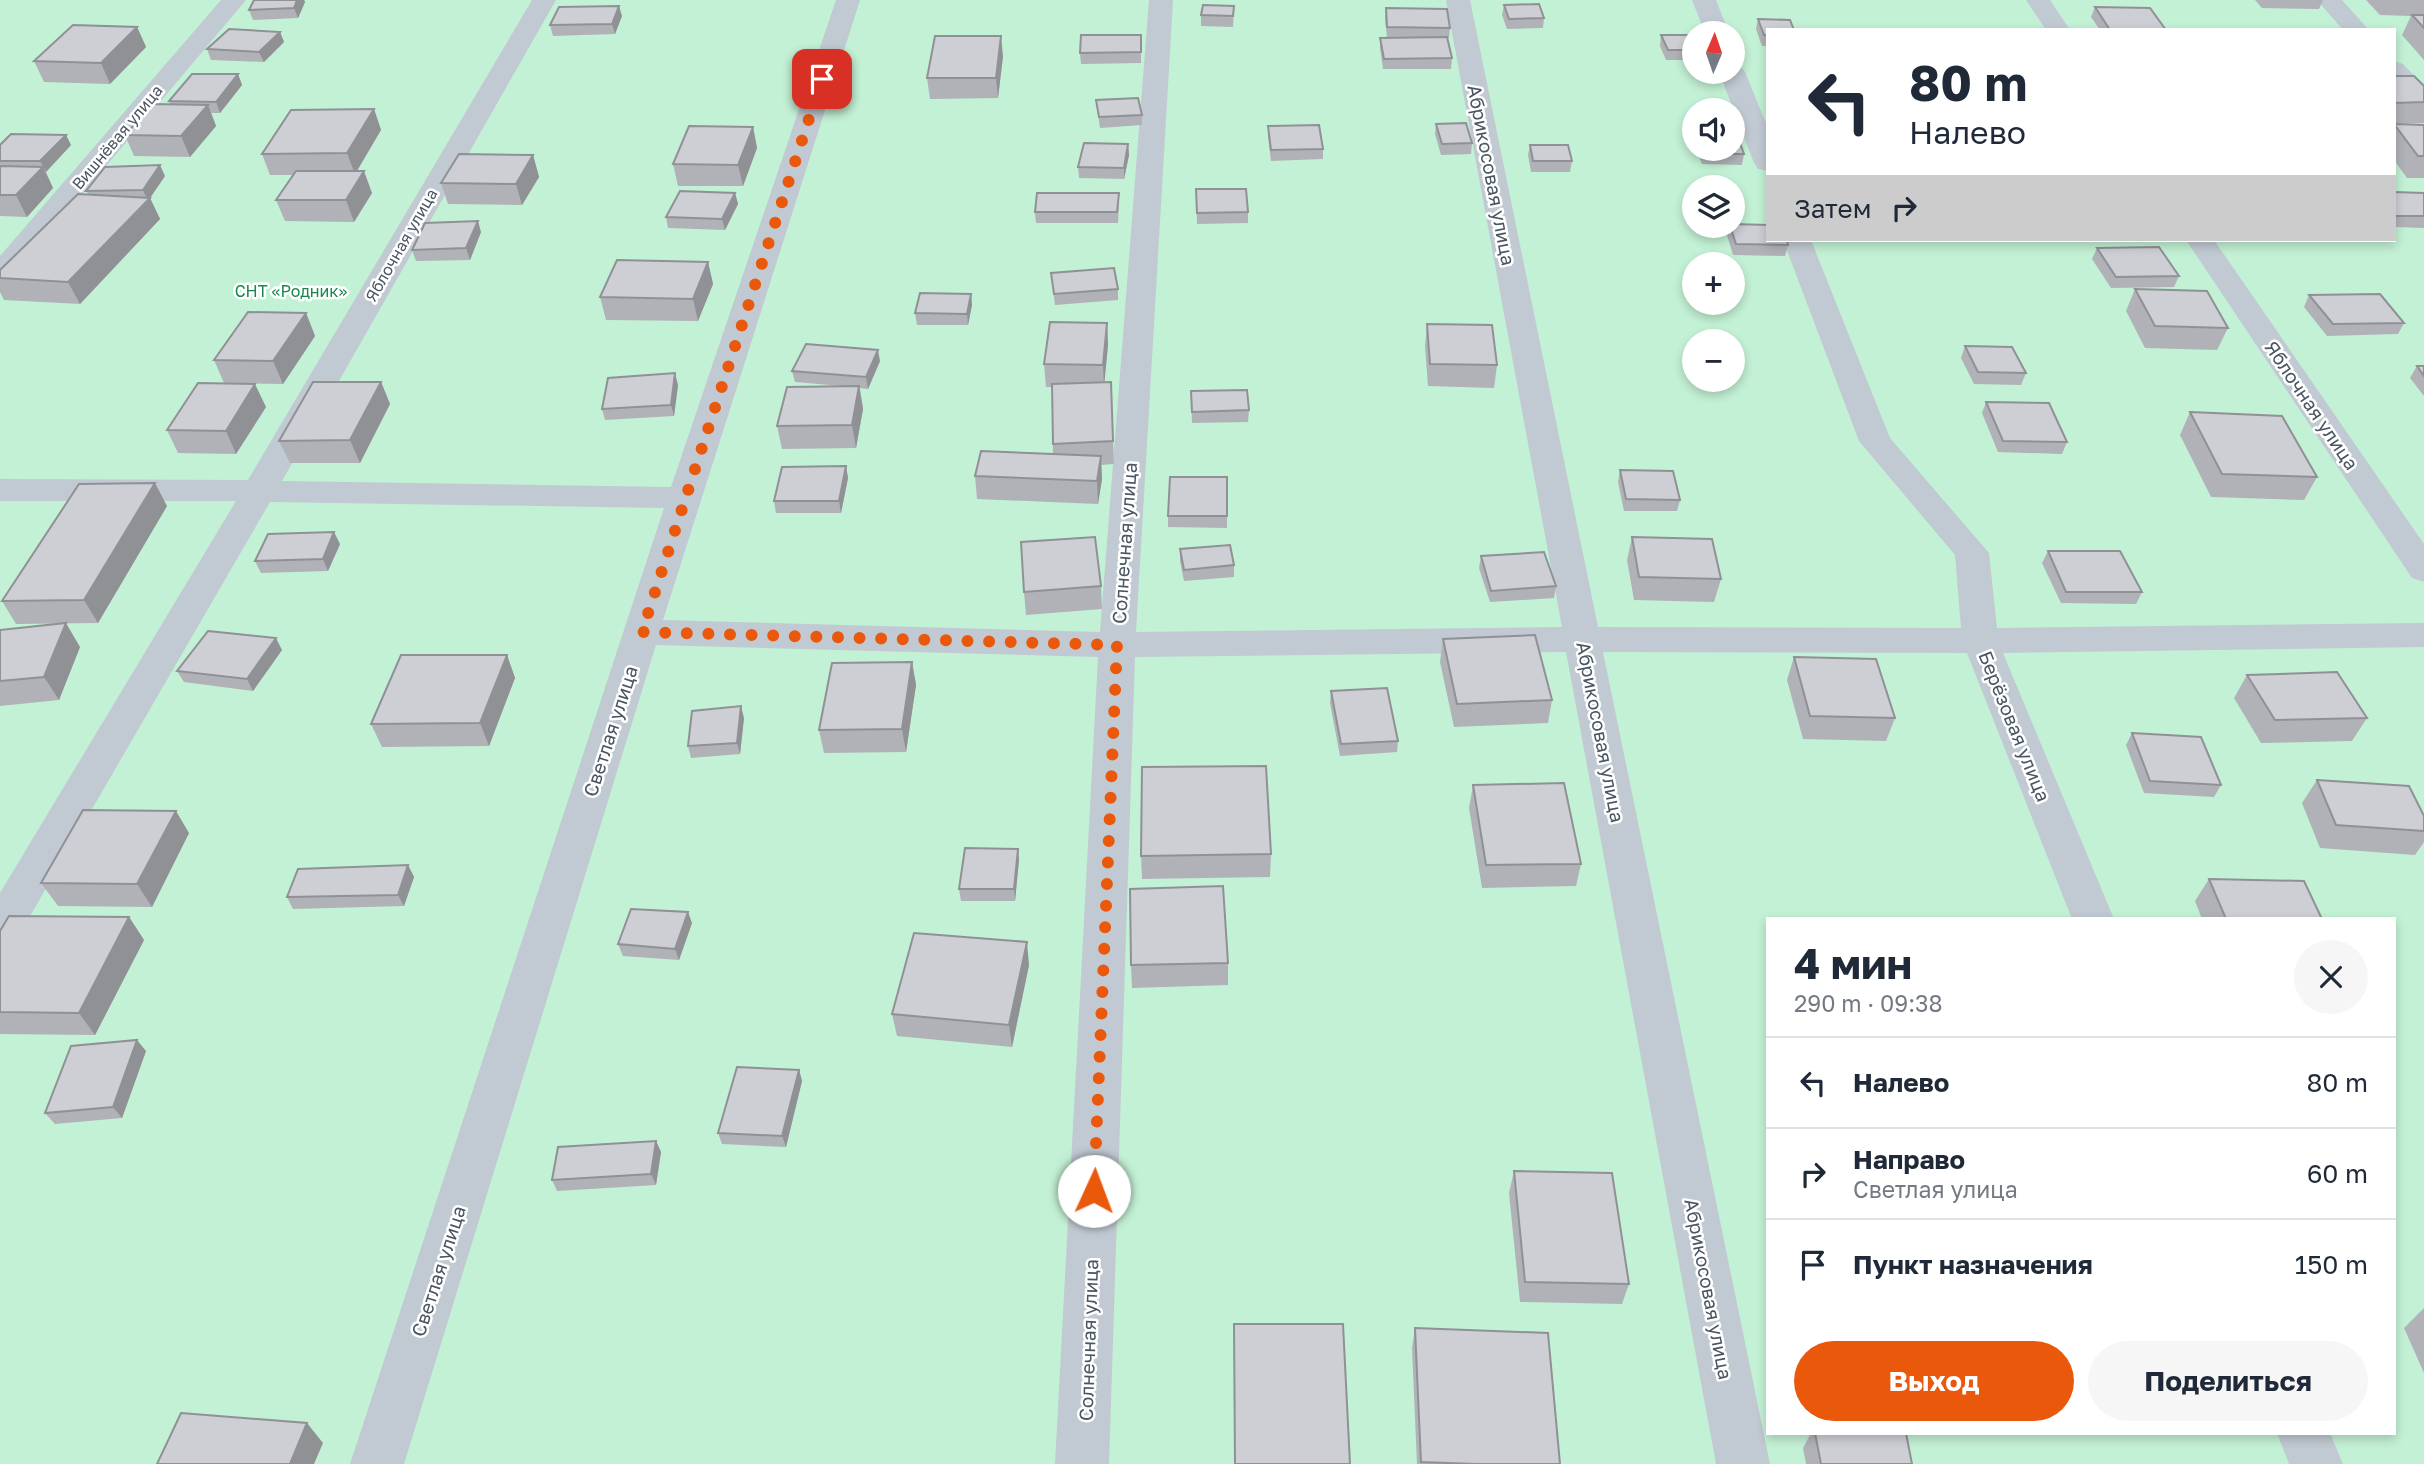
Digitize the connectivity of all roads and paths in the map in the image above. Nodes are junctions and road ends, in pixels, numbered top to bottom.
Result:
1 (234, 0) edge
2 (544, 0) edge
3 (848, 0) edge
4 (1161, 0) edge
5 (1458, 0) edge
6 (1704, 0) edge
7 (2038, 0) edge
8 (2329, 0) edge
9 (1712, 21) edge
10 (2057, 28) edge
11 (2355, 28) edge
12 (2396, 71) edge
13 (1737, 84) edge
14 (2424, 102) edge
15 (1766, 158) edge
16 (1798, 242) edge
17 (2201, 242) edge
18 (0, 275) edge
19 (0, 490) edge
20 (259, 491) junction
21 (684, 498) junction
22 (2424, 570) edge
23 (642, 632) junction
24 (2424, 635) edge
25 (1583, 639) junction
26 (1980, 641) junction
27 (1117, 645) junction
28 (2093, 917) edge
29 (0, 930) edge
30 (2304, 1435) edge
31 (376, 1464) edge
32 (1082, 1464) edge
33 (1743, 1464) edge
34 (2316, 1464) edge

1 - 18 street, Вишнёвая улица
2 - 20 street, Яблочная улица
3 - 21 street, Светлая улица
4 - 27 street, Солнечная улица
5 - 25 street, Абрикосовая улица
6 - 9 street
7 - 10 street
8 - 11 street
12 - 14 street
13 - 15 street
16 - 26 street, Берёзовая улица
17 - 22 street, Яблочная улица
19 - 20 street
20 - 21 street
20 - 29 street, Яблочная улица
21 - 23 street, Светлая улица
23 - 27 street
23 - 31 street, Светлая улица
24 - 26 street
25 - 26 street
25 - 27 street
25 - 33 street, Абрикосовая улица
26 - 28 street, Берёзовая улица
27 - 32 street, Солнечная улица
30 - 34 street

